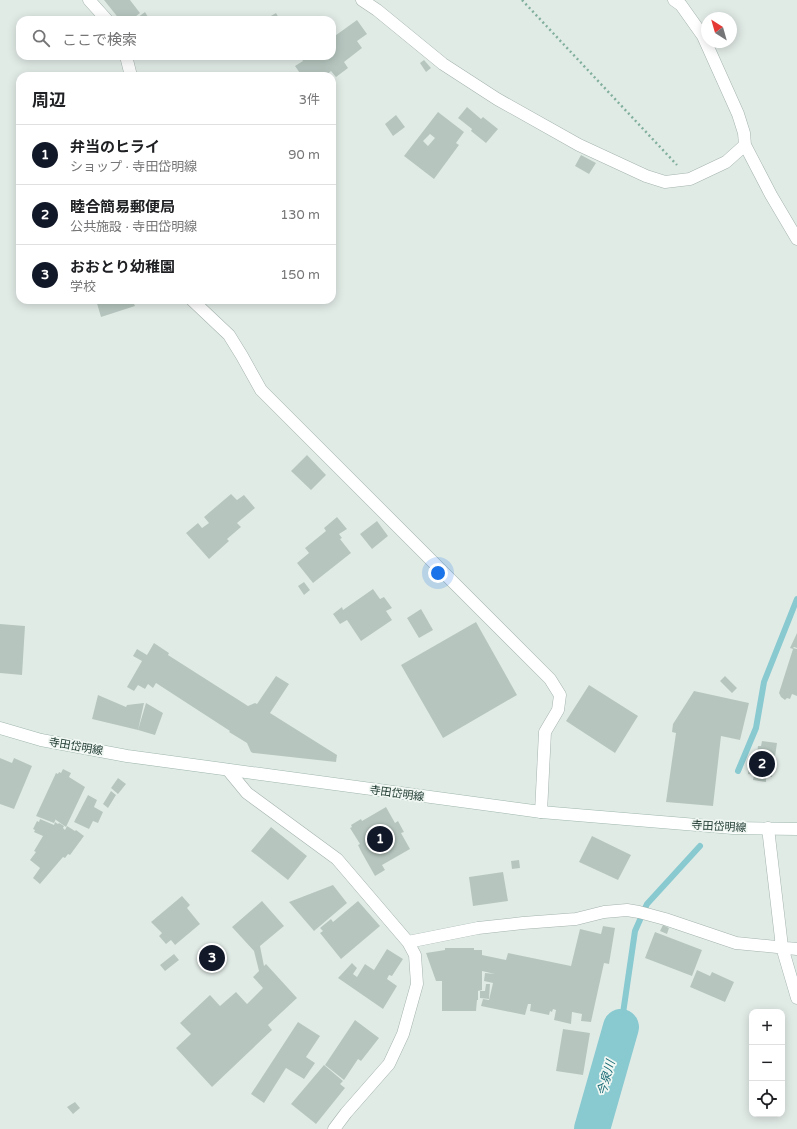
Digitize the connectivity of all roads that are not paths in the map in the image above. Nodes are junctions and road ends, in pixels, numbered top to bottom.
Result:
1 (89, 0) edge
2 (362, 0) edge
3 (674, 0) edge
4 (103, 16) edge
5 (127, 60) edge
6 (130, 72) edge
7 (745, 145) junction
8 (797, 239) edge
9 (196, 304) edge
10 (0, 728) edge
11 (228, 770) junction
12 (541, 812) junction
13 (768, 828) junction
14 (797, 829) edge
15 (408, 942) junction
16 (782, 947) junction
17 (797, 949) edge
18 (797, 998) edge
19 (334, 1129) edge

1 - 4 street
2 - 7 street
3 - 7 street
5 - 6 street
7 - 8 street
9 - 12 street
10 - 11 street, 寺田岱明線
11 - 12 street, 寺田岱明線
11 - 15 street
12 - 13 street, 寺田岱明線
13 - 14 street, 寺田岱明線
13 - 16 street
15 - 16 street
15 - 19 street
16 - 17 street
16 - 18 street

